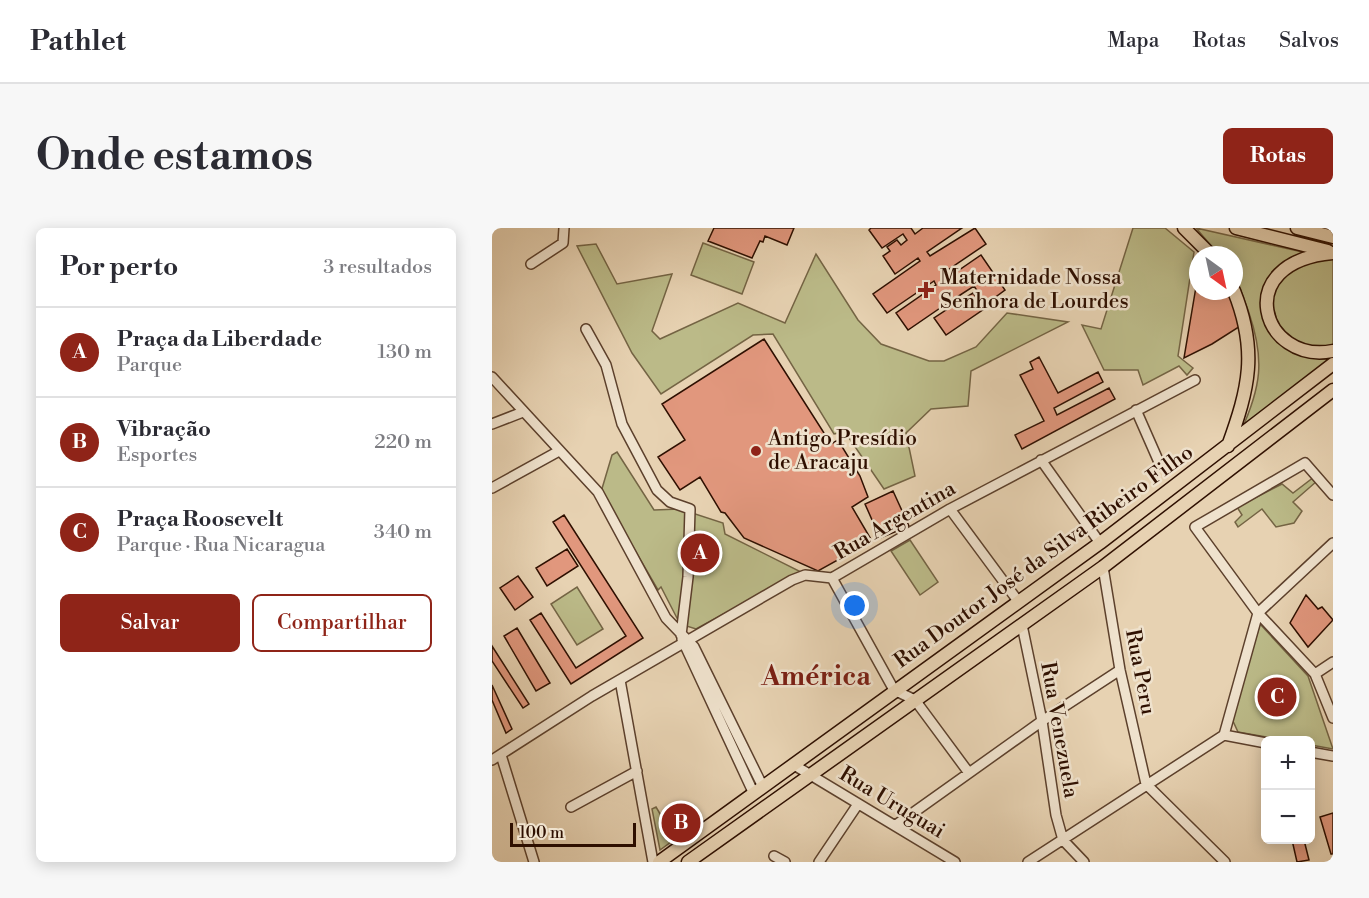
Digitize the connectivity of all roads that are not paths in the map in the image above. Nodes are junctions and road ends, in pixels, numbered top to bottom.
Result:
1 (564, 228) edge
2 (1184, 228) edge
3 (1236, 228) edge
4 (1297, 228) edge
5 (1333, 237) edge
6 (1202, 246) edge
7 (1333, 253) edge
8 (531, 264) dead end
9 (1237, 300) edge
10 (586, 329) dead end
11 (1333, 351) edge
12 (1333, 364) edge
13 (492, 376) edge
14 (1195, 380) dead end
15 (1333, 390) edge
16 (1136, 410) junction
17 (523, 412) junction
18 (492, 424) edge
19 (1228, 447) junction
20 (559, 451) junction
21 (1041, 460) junction
22 (1158, 460) dead end
23 (492, 488) edge
24 (1333, 495) edge
25 (950, 509) junction
26 (1100, 543) junction
27 (1333, 543) edge
28 (1103, 567) junction
29 (832, 578) junction
30 (1018, 601) junction
31 (1258, 612) junction
32 (1022, 625) junction
33 (684, 639) junction
34 (1333, 662) edge
35 (1120, 670) junction
36 (1315, 674) junction
37 (620, 680) junction
38 (894, 690) junction
39 (915, 700) junction
40 (1333, 718) edge
41 (1042, 722) junction
42 (1224, 735) junction
43 (1261, 742) edge
44 (1315, 753) edge
45 (501, 755) junction
46 (1333, 756) edge
47 (492, 760) edge
48 (794, 765) junction
49 (637, 771) junction
50 (969, 773) junction
51 (810, 775) junction
52 (1146, 784) junction
53 (758, 791) junction
54 (858, 804) junction
55 (571, 807) dead end
56 (896, 825) junction
57 (1063, 840) junction
58 (774, 856) dead end
59 (534, 862) edge
60 (653, 862) edge
61 (659, 862) edge
62 (688, 862) edge
63 (785, 862) edge
64 (819, 862) edge
65 (955, 862) edge
66 (1028, 862) edge
67 (1084, 862) edge
68 (1225, 862) edge

1 - 8 street
2 - 6 main road
3 - 7 main road
4 - 5 main road
7 - 11 main road
9 - 19 main road
10 - 33 street
12 - 19 main road, Rua Doutor José da Silva Ribeiro Filho
13 - 17 street
14 - 16 street, Rua Argentina
15 - 28 main road, Rua Doutor José da Silva Ribeiro Filho
16 - 21 street, Rua Argentina
16 - 22 street
17 - 18 street
17 - 20 street
19 - 26 main road, Rua Doutor José da Silva Ribeiro Filho
20 - 23 street
20 - 33 street
21 - 25 street, Rua Argentina
21 - 26 street
24 - 31 street
25 - 29 street, Rua Argentina
25 - 30 street
26 - 30 main road, Rua Doutor José da Silva Ribeiro Filho
27 - 31 street
28 - 32 main road, Rua Doutor José da Silva Ribeiro Filho
28 - 35 street, Rua Peru
29 - 33 street, Rua Argentina
29 - 38 street
30 - 38 main road, Rua Doutor José da Silva Ribeiro Filho
31 - 36 street
31 - 42 street
32 - 39 main road, Rua Doutor José da Silva Ribeiro Filho
32 - 41 street, Rua Venezuela
33 - 37 street, Rua Argentina
33 - 53 street
34 - 36 street
35 - 41 street
35 - 52 street, Rua Peru
36 - 40 street
37 - 45 street, Rua Argentina
37 - 49 street
38 - 39 street
38 - 48 main road, Rua Doutor José da Silva Ribeiro Filho
39 - 50 street
39 - 51 main road, Rua Doutor José da Silva Ribeiro Filho
41 - 50 street
41 - 57 street, Rua Venezuela
42 - 43 street
42 - 52 street
44 - 46 street
45 - 47 street, Rua Argentina
45 - 59 street
48 - 51 street, Rua Uruguai
48 - 53 main road, Rua Doutor José da Silva Ribeiro Filho
49 - 55 street
49 - 60 street
50 - 56 street
51 - 54 street, Rua Uruguai
51 - 62 main road, Rua Doutor José da Silva Ribeiro Filho
52 - 57 street
52 - 68 street
53 - 61 main road, Rua Doutor José da Silva Ribeiro Filho
54 - 56 street, Rua Uruguai
54 - 64 street
56 - 65 street, Rua Uruguai
57 - 66 street
57 - 67 street
58 - 63 street

